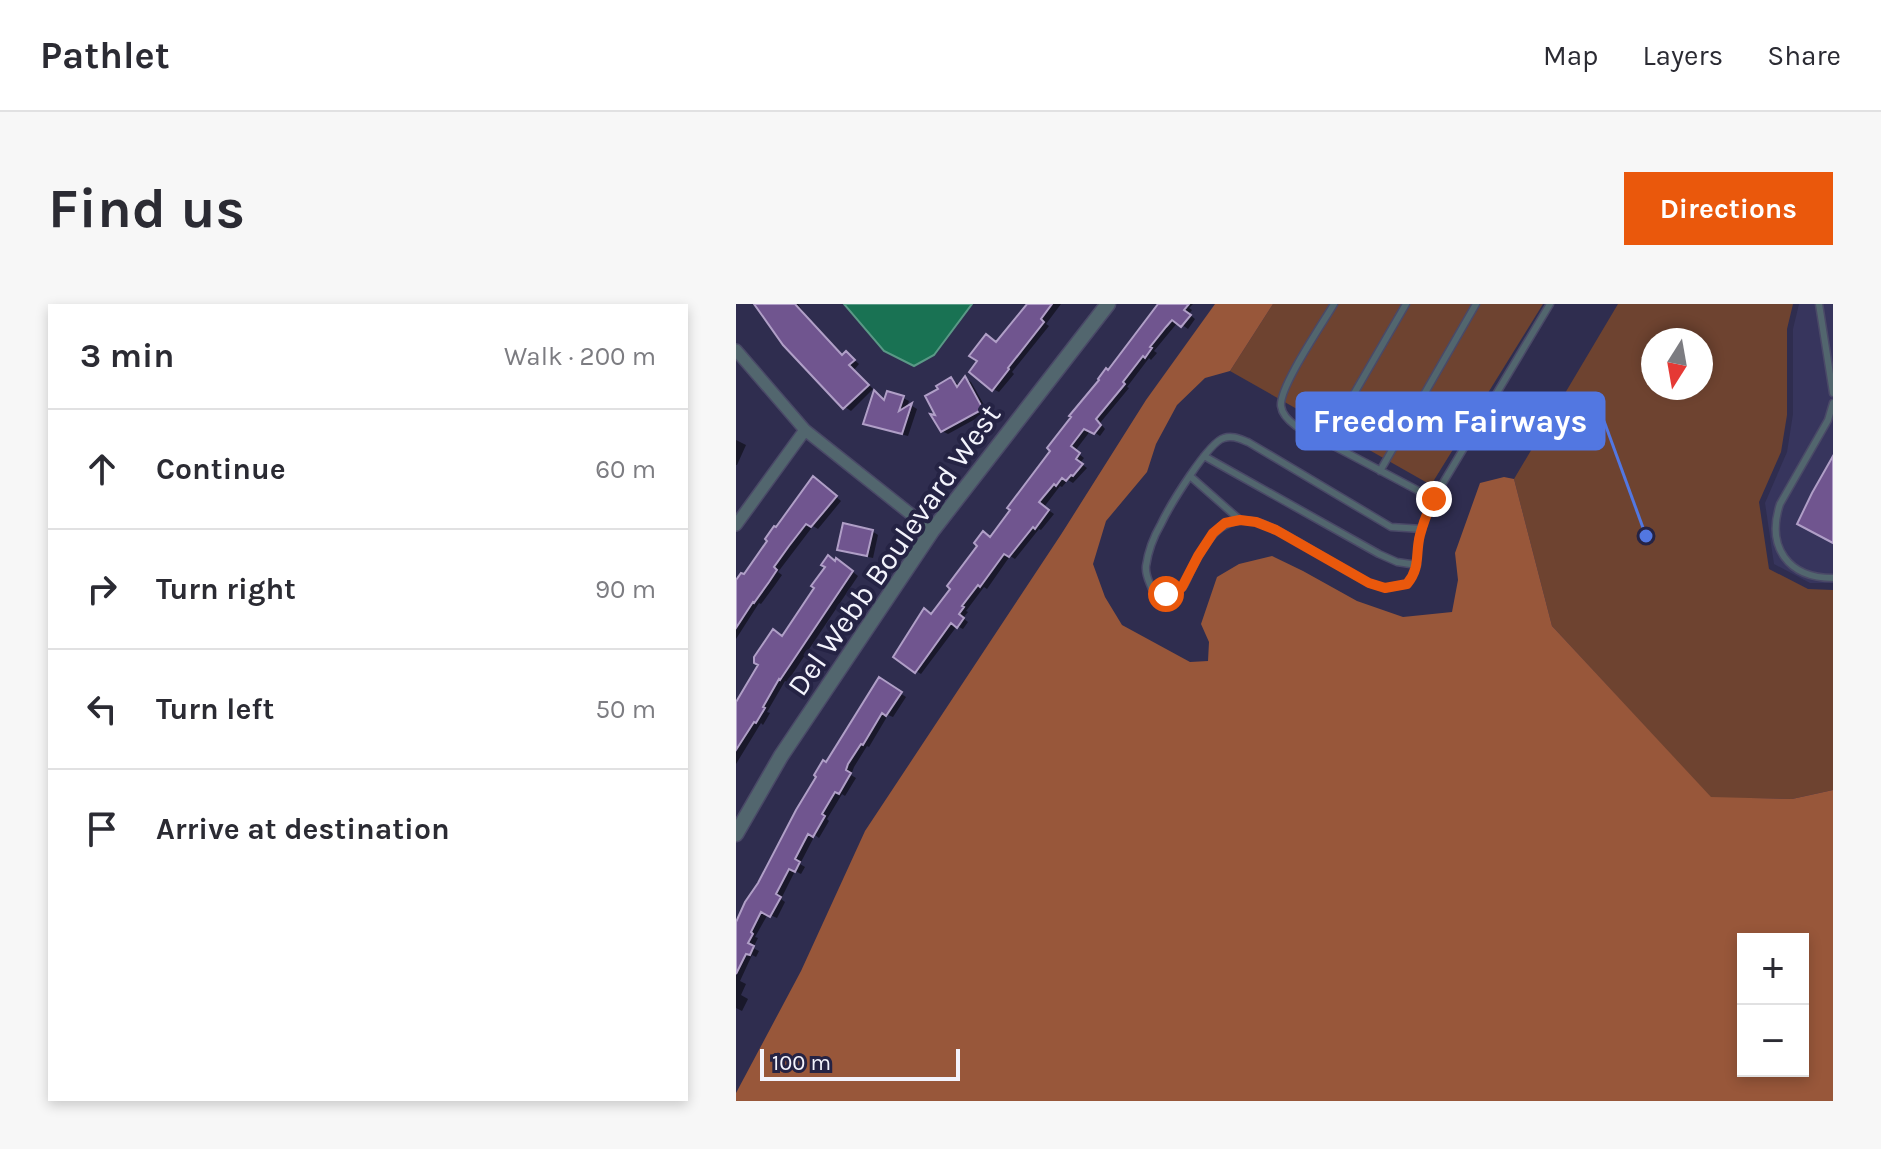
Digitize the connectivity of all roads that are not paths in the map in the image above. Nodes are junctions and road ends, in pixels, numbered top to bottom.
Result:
1 (1108, 304) edge
2 (1334, 304) edge
3 (1406, 304) edge
4 (1476, 304) edge
5 (1550, 304) edge
6 (1819, 304) edge
7 (736, 350) edge
8 (1833, 393) edge
9 (1833, 403) edge
10 (805, 430) junction
11 (1326, 442) junction
12 (1204, 456) junction
13 (1380, 471) junction
14 (1190, 476) junction
15 (1434, 499) junction
16 (1240, 520) junction
17 (736, 525) edge
18 (1422, 529) junction
19 (932, 531) junction
20 (1417, 565) junction
21 (1833, 578) edge
22 (736, 834) edge

1 - 19 street, Del Webb Boulevard West
2 - 11 lane
3 - 11 lane
4 - 13 lane
5 - 15 lane
6 - 8 lane
7 - 10 street
9 - 21 lane
10 - 17 street
10 - 19 street
11 - 13 lane
12 - 14 lane
12 - 18 lane
12 - 20 lane
13 - 15 lane
14 - 16 lane
14 - 16 lane
15 - 18 lane
16 - 20 lane
18 - 20 lane
19 - 22 street, Del Webb Boulevard West

